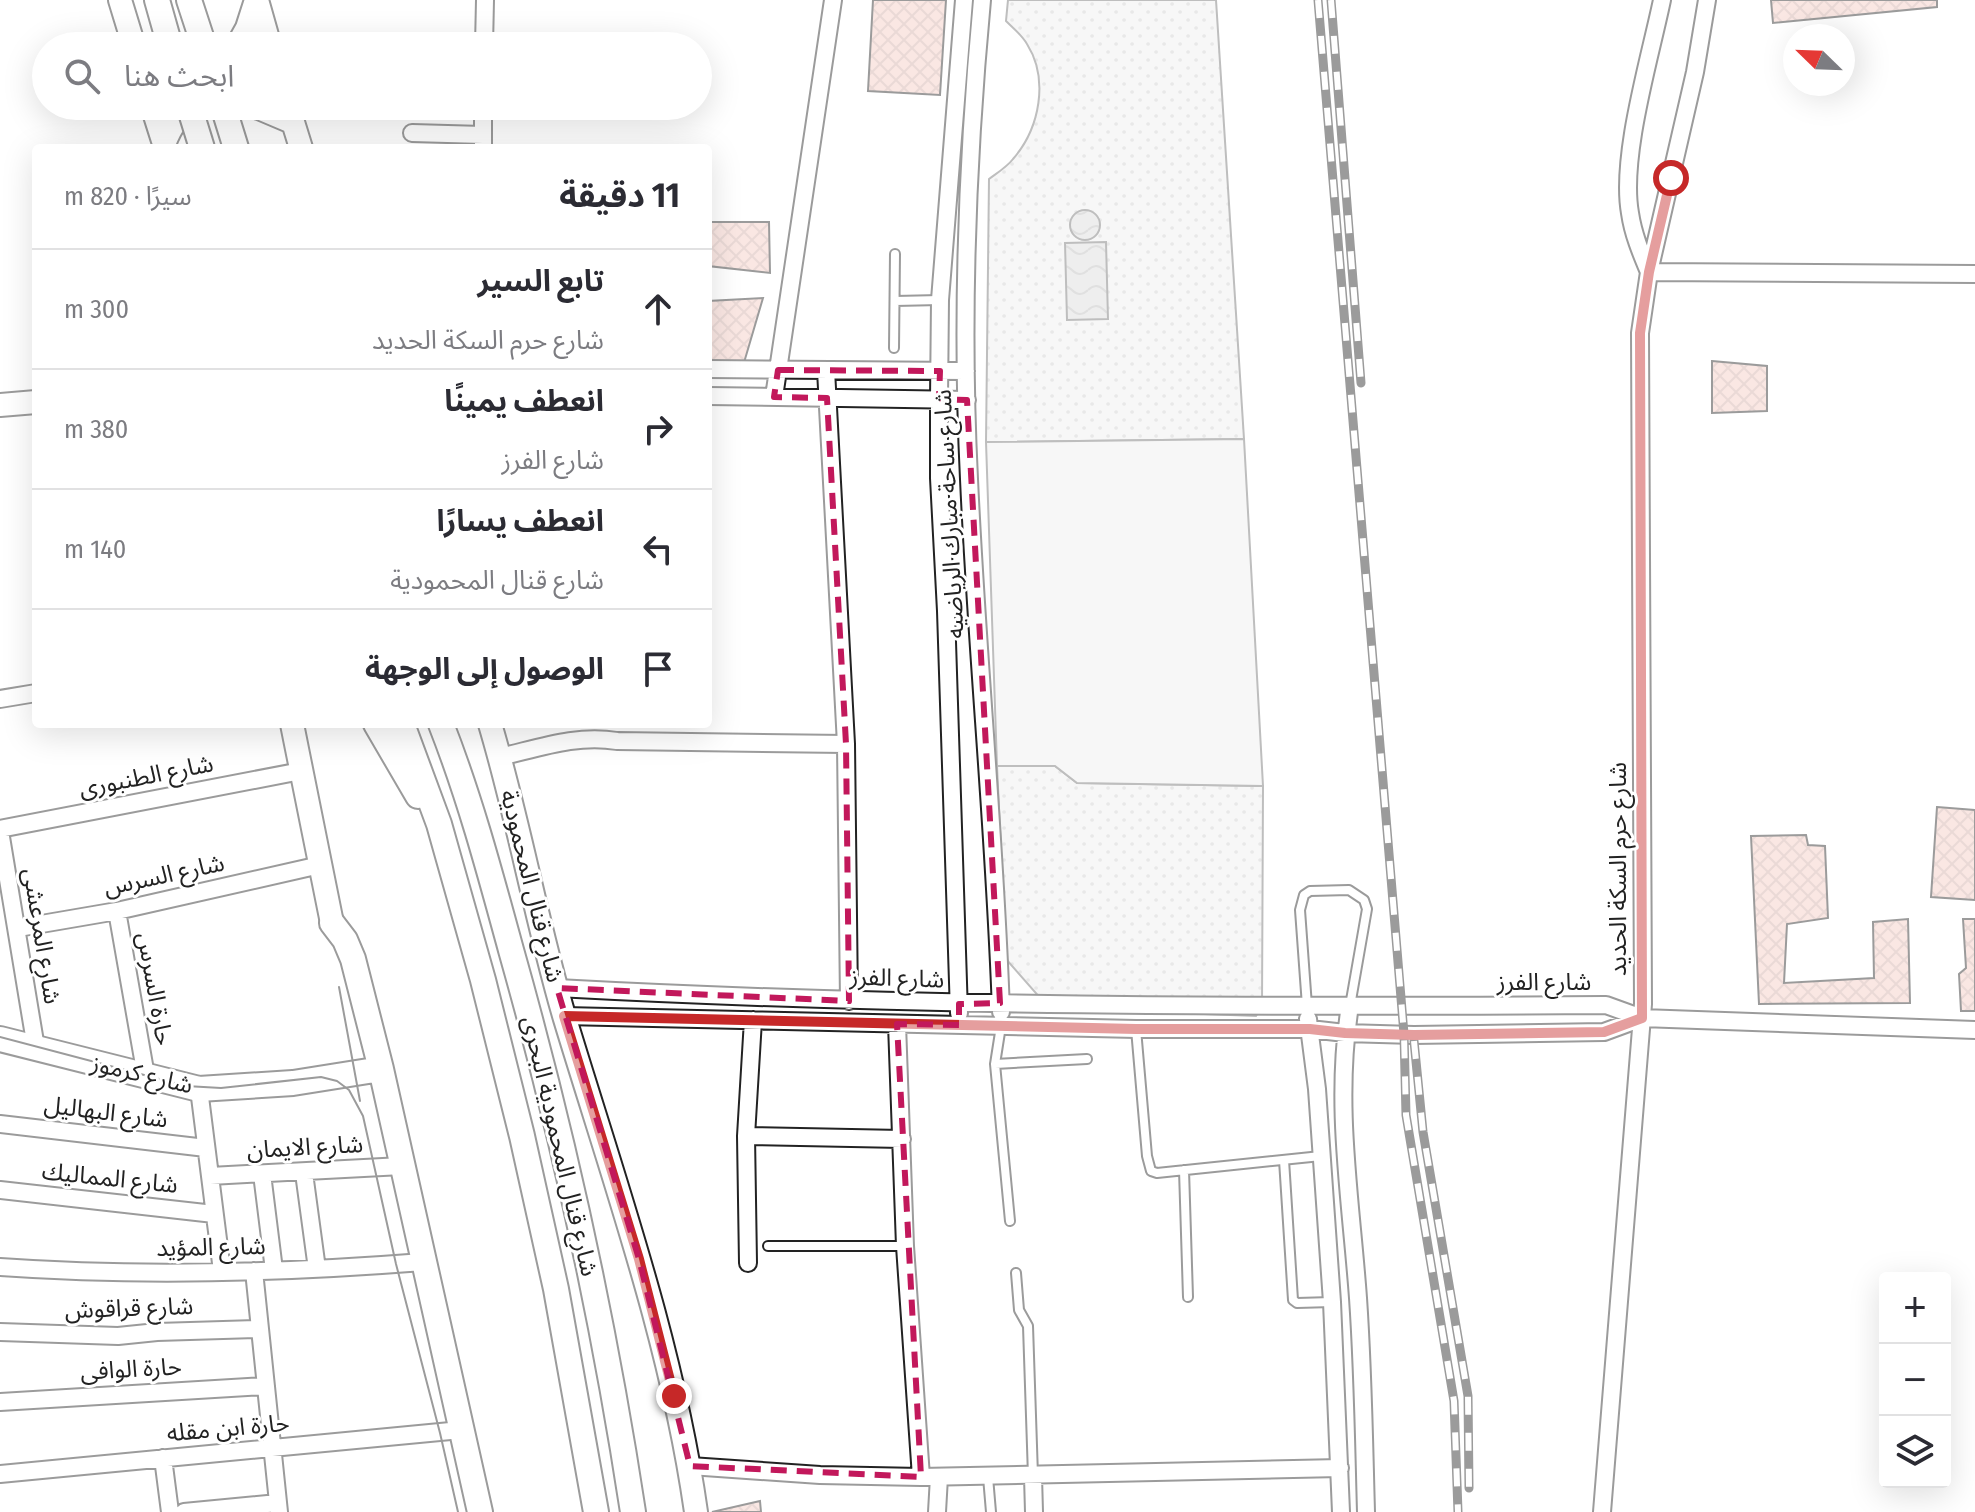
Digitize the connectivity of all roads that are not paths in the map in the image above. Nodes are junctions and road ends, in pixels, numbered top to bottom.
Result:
1 (120, 0) edge
2 (157, 0) edge
3 (189, 0) edge
4 (256, 0) edge
5 (485, 0) edge
6 (833, 0) edge
7 (964, 0) edge
8 (982, 0) edge
9 (1662, 0) edge
10 (1707, 0) edge
11 (130, 32) edge
12 (166, 32) edge
13 (199, 32) edge
14 (245, 32) edge
15 (266, 32) edge
16 (484, 32) edge
17 (156, 120) edge
18 (175, 120) edge
19 (193, 120) edge
20 (227, 120) edge
21 (292, 120) edge
22 (483, 120) edge
23 (412, 133) dead end
24 (483, 142) edge
25 (163, 144) edge
26 (165, 144) edge
27 (201, 144) edge
28 (235, 144) edge
29 (300, 144) edge
30 (895, 254) dead end
31 (1649, 272) junction
32 (1975, 274) edge
33 (940, 300) junction
34 (895, 301) junction
35 (894, 348) dead end
36 (712, 369) edge
37 (778, 370) junction
38 (826, 370) junction
39 (940, 371) junction
40 (966, 371) junction
41 (712, 396) edge
42 (774, 397) junction
43 (827, 398) junction
44 (939, 399) junction
45 (967, 400) junction
46 (32, 402) edge
47 (0, 405) edge
48 (32, 694) edge
49 (0, 699) edge
50 (293, 728) edge
51 (378, 728) edge
52 (403, 728) edge
53 (443, 728) edge
54 (458, 728) edge
55 (491, 728) edge
56 (846, 744) junction
57 (500, 757) junction
58 (301, 771) junction
59 (465, 784) junction
60 (439, 824) junction
61 (0, 830) edge
62 (320, 865) junction
63 (117, 911) junction
64 (332, 923) joint
65 (18, 928) junction
66 (557, 988) junction
67 (735, 997) junction
68 (849, 1001) junction
69 (1000, 1003) junction
70 (959, 1004) junction
71 (1350, 1006) junction
72 (1307, 1008) junction
73 (564, 1016) junction
74 (1642, 1018) junction
75 (735, 1019) junction
76 (753, 1020) junction
77 (897, 1024) junction
78 (959, 1025) junction
79 (1001, 1026) junction
80 (1136, 1029) junction
81 (1310, 1029) junction
82 (1975, 1030) edge
83 (1345, 1033) junction
84 (0, 1039) edge
85 (36, 1048) junction
86 (1087, 1059) dead end
87 (995, 1064) junction
88 (381, 1069) junction
89 (146, 1076) junction
90 (1341, 1088) junction
91 (199, 1089) junction
92 (1317, 1089) junction
93 (0, 1124) edge
94 (1342, 1127) junction
95 (1318, 1130) junction
96 (746, 1136) junction
97 (902, 1139) junction
98 (206, 1148) junction
99 (1321, 1156) junction
100 (1284, 1160) junction
101 (402, 1166) junction
102 (1184, 1170) junction
103 (304, 1173) junction
104 (262, 1174) junction
105 (210, 1176) junction
106 (0, 1190) edge
107 (214, 1214) junction
108 (1010, 1221) dead end
109 (768, 1246) dead end
110 (905, 1246) junction
111 (423, 1262) junction
112 (748, 1263) dead end
113 (0, 1267) edge
114 (317, 1269) junction
115 (274, 1270) junction
116 (222, 1271) junction
117 (254, 1271) junction
118 (1016, 1273) dead end
119 (1188, 1297) dead end
120 (1332, 1302) junction
121 (259, 1329) junction
122 (0, 1332) edge
123 (266, 1386) junction
124 (0, 1402) edge
125 (461, 1430) junction
126 (272, 1448) junction
127 (163, 1458) junction
128 (690, 1466) junction
129 (1340, 1468) junction
130 (0, 1474) edge
131 (1033, 1476) junction
132 (921, 1477) junction
133 (939, 1477) junction
134 (988, 1477) junction
135 (278, 1507) edge
136 (170, 1512) edge
137 (184, 1512) edge
138 (480, 1512) edge
139 (596, 1512) edge
140 (633, 1512) edge
141 (696, 1512) edge
142 (937, 1512) edge
143 (991, 1512) edge
144 (1034, 1512) edge
145 (1341, 1512) edge
146 (1366, 1512) edge
147 (1602, 1512) edge

1 - 11 street
2 - 12 main road
3 - 13 main road
4 - 14 street
4 - 15 street
5 - 16 street
6 - 37 street
7 - 33 street, شارع ساحة مبارك الرياضيه
8 - 40 street, شارع ساحة مبارك الرياضيه
9 - 31 street, شارع حرم السكة الحديد
10 - 31 street, شارع حرم السكة الحديد
17 - 25 street
18 - 26 street
19 - 27 main road, bridge
20 - 28 main road
21 - 29 street
22 - 24 street
23 - 24 street
30 - 34 lane
31 - 32 street
31 - 74 street, شارع حرم السكة الحديد
33 - 34 lane
33 - 39 street, شارع ساحة مبارك الرياضيه
34 - 35 lane
36 - 37 street
37 - 38 street
37 - 42 street
38 - 39 street
38 - 43 street
39 - 40 street
39 - 44 street, شارع ساحة مبارك الرياضيه
40 - 45 street, شارع ساحة مبارك الرياضيه
41 - 42 street
42 - 43 street
43 - 44 street
43 - 56 street
44 - 45 street
44 - 70 street, شارع ساحة مبارك الرياضيه
45 - 69 street, شارع ساحة مبارك الرياضيه
46 - 47 street
48 - 49 street
50 - 58 street
51 - 60 main road
52 - 60 main road
53 - 59 main road
54 - 59 main road
55 - 57 street, شارع قنال المحمودية
56 - 57 street
56 - 68 street
57 - 66 street, شارع قنال المحمودية
58 - 61 street, شارع الطنبورى
58 - 62 street
59 - 140 main road, شارع قنال المحمودية البحرى
60 - 139 main road, شارع قنال المحمودية البحرى
61 - 65 street, شارع المرعشى
62 - 63 street, شارع السرس
62 - 64 street
63 - 65 street, شارع السرس
63 - 89 street, حارة السرس
64 - 88 main road
65 - 85 street, شارع المرعشى
66 - 67 street, شارع الفرز
66 - 73 street, شارع قنال المحمودية
67 - 68 street, شارع الفرز
67 - 75 street
68 - 70 street, شارع الفرز
69 - 70 street, شارع الفرز
69 - 72 street, شارع الفرز
69 - 79 street, شارع ساحة مبارك الرياضيه
70 - 78 street, شارع ساحة مبارك الرياضيه
71 - 72 street, شارع الفرز
71 - 72 lane
71 - 74 street, شارع الفرز
71 - 83 street
72 - 81 street
73 - 75 street, شارع الفرز
73 - 128 street, شارع قنال المحمودية
74 - 82 street
74 - 83 street, شارع الفرز
74 - 147 street, شارع حرم السكة الحديد
75 - 76 street, شارع الفرز
76 - 77 street, شارع الفرز
76 - 96 street
77 - 78 street, شارع الفرز
77 - 97 street
78 - 79 street, شارع الفرز
79 - 80 street, شارع الفرز
79 - 87 lane
80 - 81 street, شارع الفرز
80 - 102 lane
81 - 83 street, شارع الفرز
81 - 92 street
83 - 90 street
84 - 85 main road, شارع كرموز
85 - 89 main road, شارع كرموز
86 - 87 lane
87 - 108 lane
88 - 91 main road, شارع كرموز
88 - 101 main road
89 - 91 main road, شارع كرموز
90 - 92 street
90 - 94 street
91 - 98 street
92 - 95 street
93 - 98 street, شارع البهاليل
94 - 95 street
94 - 146 street
95 - 99 street
96 - 97 street
96 - 112 street
97 - 110 street
98 - 105 street
99 - 100 lane
99 - 120 street
100 - 102 lane
100 - 120 lane
101 - 103 street, شارع الايمان
101 - 111 main road
102 - 119 lane
103 - 104 street, شارع الايمان
103 - 114 street
104 - 105 street, شارع الايمان
104 - 115 street
105 - 107 street
106 - 107 street, شارع المماليك
107 - 116 street
109 - 110 lane
110 - 132 street
111 - 114 street, شارع المؤيد
111 - 125 main road
113 - 116 street, شارع المؤيد
114 - 115 street, شارع المؤيد
115 - 117 street, شارع المؤيد
116 - 117 street, شارع المؤيد
117 - 121 street
118 - 131 lane
120 - 129 street
121 - 122 street, شارع قراقوش
121 - 123 street
123 - 124 street, حارة الوافى
123 - 126 street
125 - 126 street, حارة ابن مقله
125 - 138 main road
126 - 127 street, حارة ابن مقله
126 - 135 street
127 - 130 street, حارة ابن مقله
127 - 136 street
128 - 132 street
128 - 141 street, شارع قنال المحمودية
129 - 131 street
129 - 145 street
131 - 134 street
131 - 144 street
132 - 133 street
133 - 134 street
133 - 142 street
134 - 143 lane
135 - 137 street

